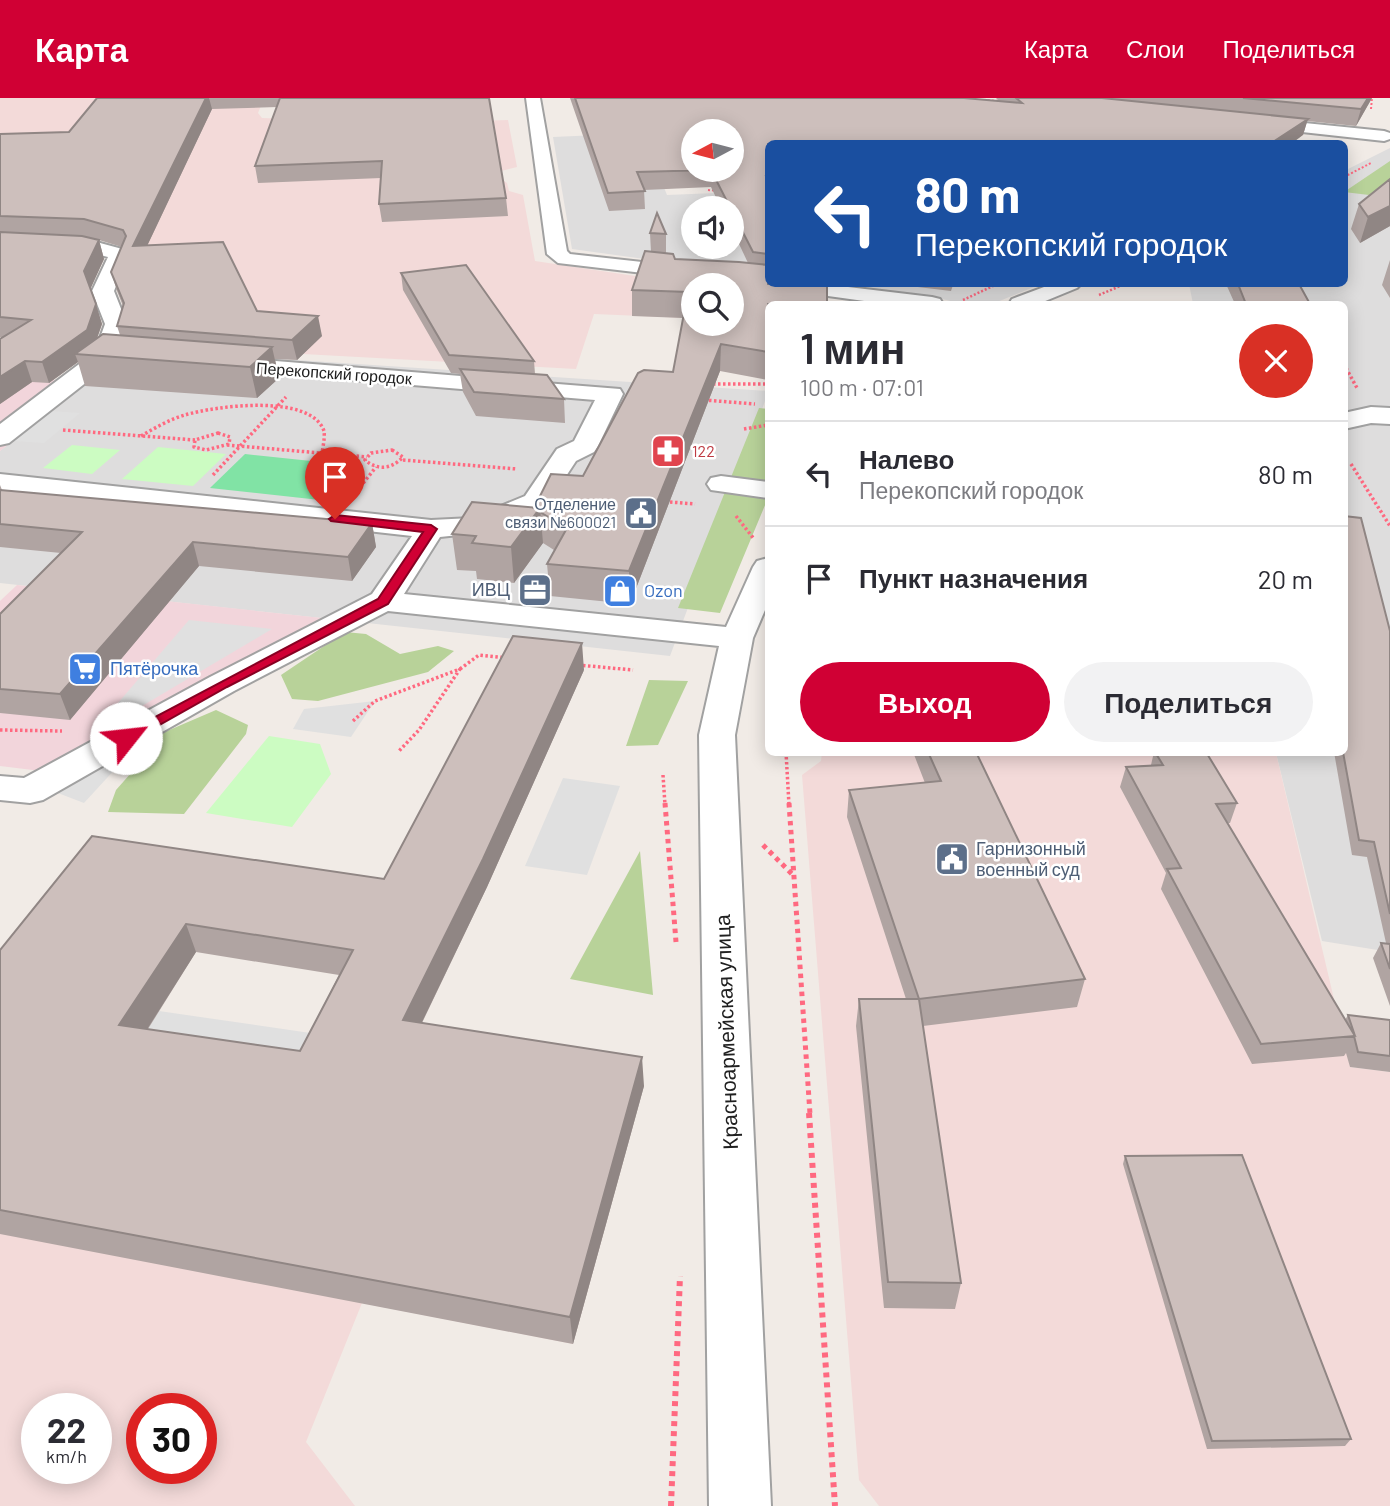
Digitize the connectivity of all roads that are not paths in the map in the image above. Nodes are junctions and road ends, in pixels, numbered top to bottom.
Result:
1 (533, 98) edge
2 (1237, 121) edge
3 (1387, 134) edge
4 (1362, 151) dead end
5 (0, 242) edge
6 (765, 282) edge
7 (801, 287) edge
8 (1062, 287) edge
9 (909, 301) edge
10 (1028, 301) edge
11 (106, 355) junction
12 (147, 358) edge
13 (201, 362) edge
14 (1390, 416) edge
15 (1348, 420) edge
16 (0, 437) edge
17 (0, 482) edge
18 (722, 484) dead end
19 (765, 490) edge
20 (431, 529) junction
21 (764, 572) edge
22 (383, 601) junction
23 (737, 638) junction
24 (0, 789) edge
25 (740, 1506) edge

1 - 6 street
2 - 3 street
3 - 4 street
5 - 11 street
7 - 9 street
8 - 10 street
11 - 12 street
11 - 16 street
13 - 20 street, Перекопский городок
14 - 15 street
17 - 20 street
18 - 19 street
20 - 22 street
21 - 23 street, Красноармейская улица
22 - 23 street
22 - 24 street
23 - 25 street, Красноармейская улица

